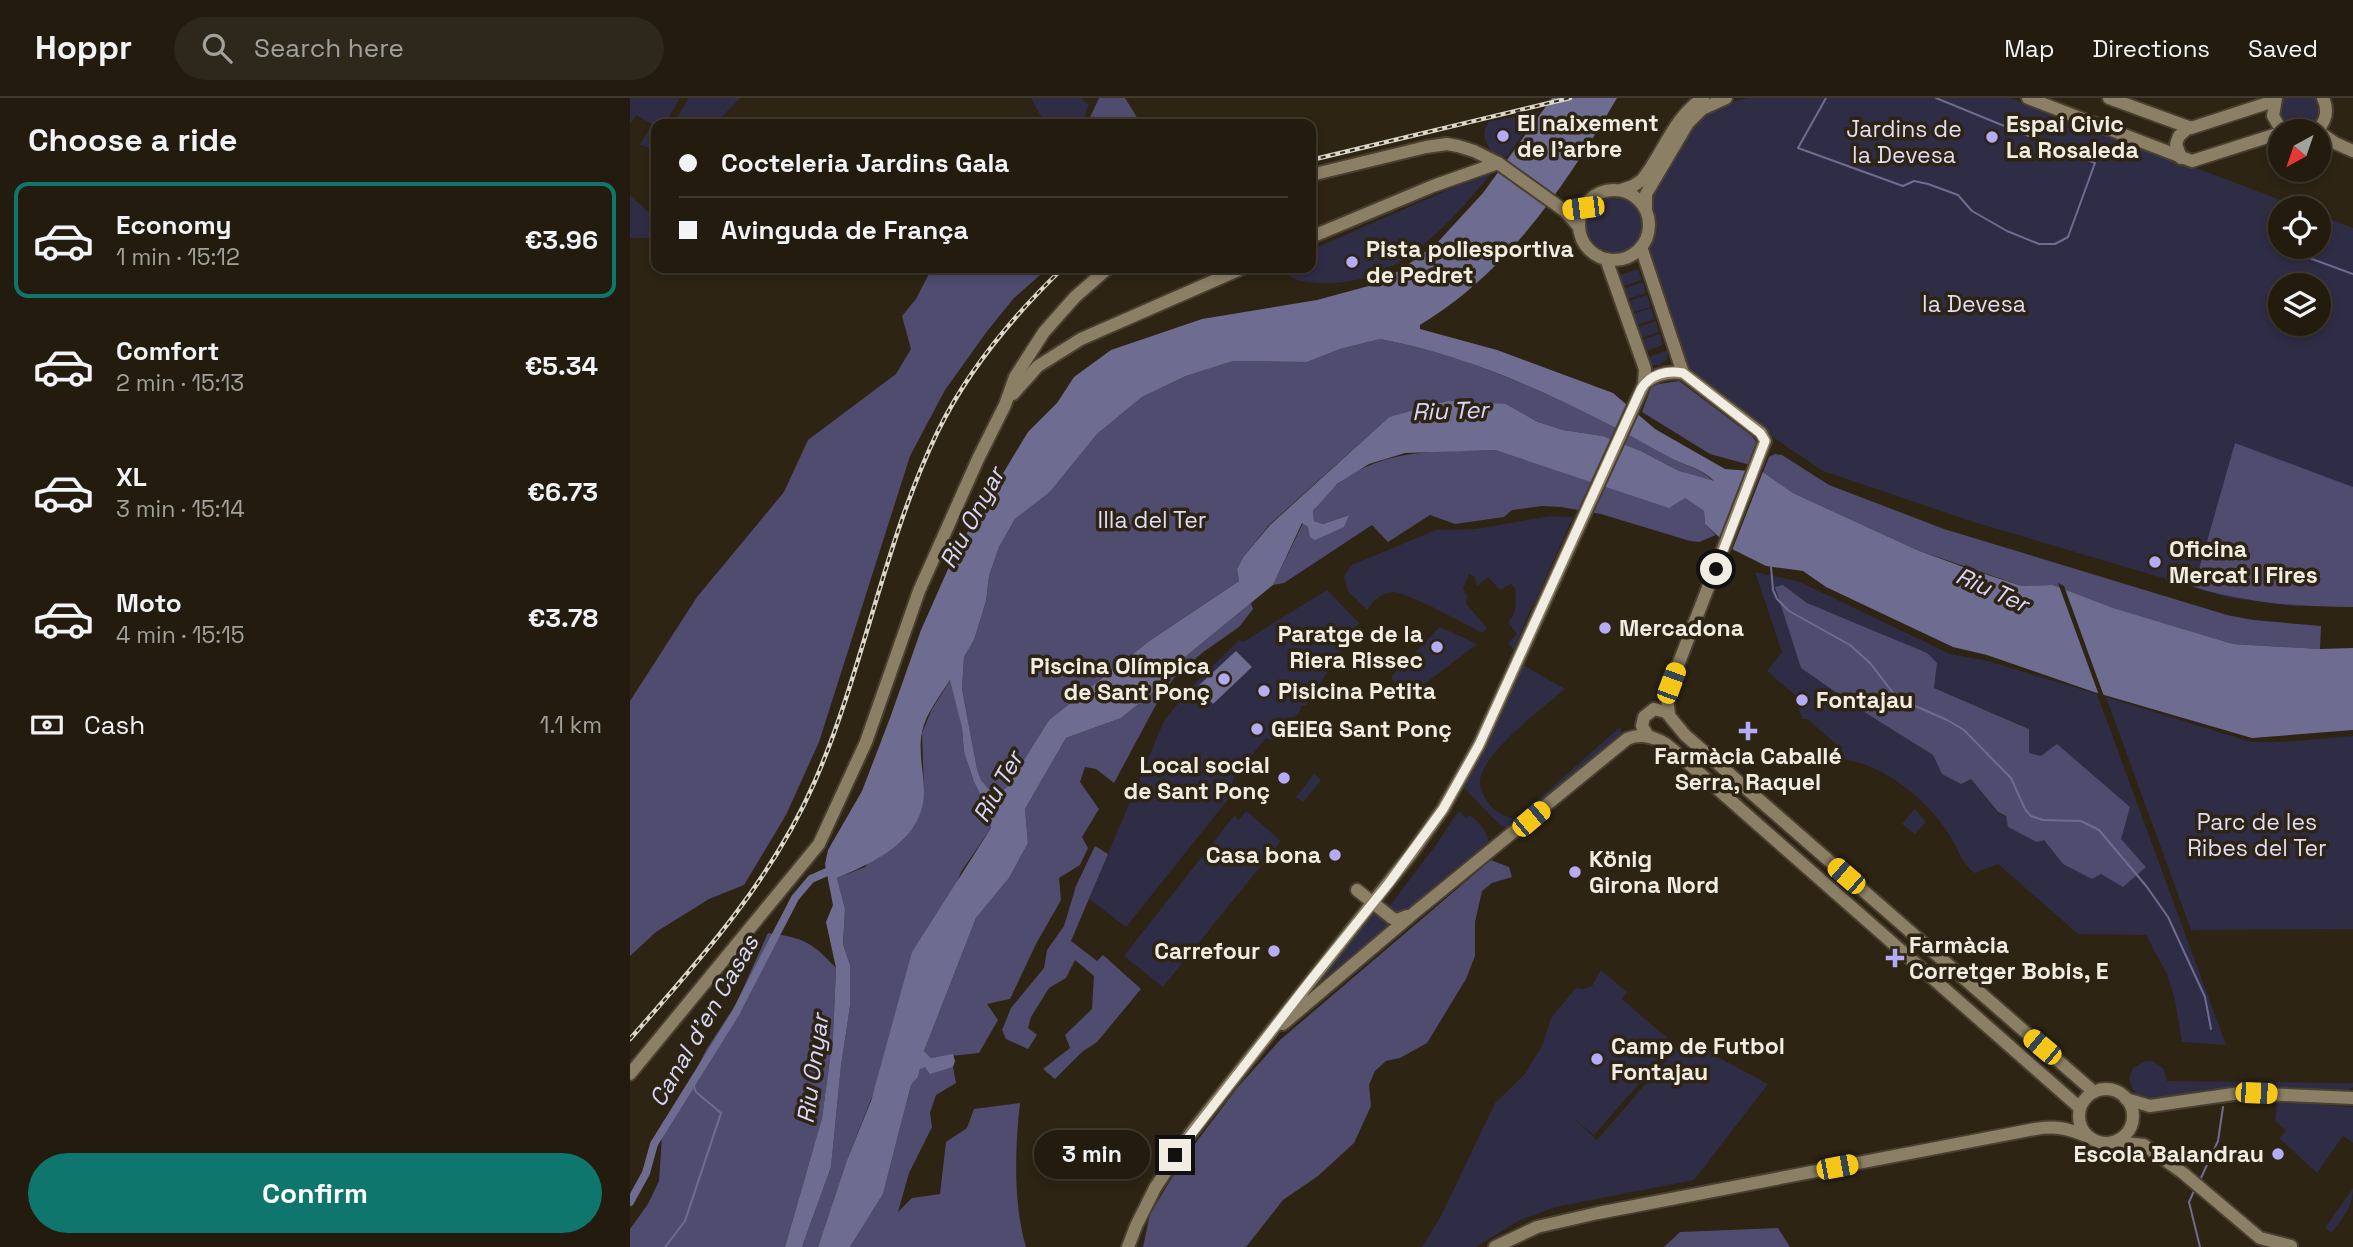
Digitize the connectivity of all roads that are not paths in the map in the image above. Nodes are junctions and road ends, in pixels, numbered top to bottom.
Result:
1 (1703, 98) edge
2 (1726, 98) edge
3 (2028, 98) edge
4 (2109, 98) edge
5 (2323, 98) edge
6 (2275, 100) edge
7 (2274, 119) edge
8 (2324, 119) edge
9 (2189, 127) junction
10 (2268, 136) edge
11 (2332, 142) edge
12 (2353, 151) edge
13 (2187, 160) junction
14 (1500, 165) junction
15 (1316, 174) edge
16 (1621, 190) junction
17 (1560, 208) junction
18 (1583, 208) junction
19 (1646, 209) junction
20 (1579, 227) junction
21 (1316, 235) edge
22 (1641, 247) junction
23 (1606, 259) junction
24 (1102, 273) edge
25 (1232, 273) edge
26 (1683, 373) junction
27 (1641, 390) junction
28 (1005, 405) junction
29 (1670, 717) junction
30 (1653, 738) junction
31 (1389, 883) junction
32 (1372, 904) junction
33 (1414, 913) junction
34 (1388, 915) junction
35 (1262, 1041) junction
36 (630, 1074) edge
37 (2094, 1092) junction
38 (2353, 1098) edge
39 (2126, 1099) junction
40 (2157, 1106) junction
41 (2080, 1108) junction
42 (2132, 1123) junction
43 (2055, 1126) junction
44 (2089, 1137) junction
45 (2114, 1142) junction
46 (2144, 1146) junction
47 (2262, 1242) edge
48 (1128, 1247) edge
49 (1494, 1247) edge
50 (2290, 1247) edge
51 (2300, 1247) edge

1 - 16 main road
2 - 19 main road
3 - 13 main road
4 - 9 main road
5 - 8 main road
6 - 7 main road
6 - 9 main road
9 - 13 main road
10 - 13 main road
11 - 12 main road
14 - 15 main road
14 - 17 main road
14 - 21 main road
16 - 18 main road
16 - 19 main road
17 - 18 main road
17 - 20 main road
18 - 20 main road
19 - 22 main road
20 - 23 main road
22 - 23 main road
22 - 26 main road
23 - 27 main road
24 - 28 main road
25 - 28 main road
26 - 27 main road
26 - 29 main road
27 - 31 main road
28 - 36 main road
29 - 30 main road
29 - 30 main road
29 - 37 main road
30 - 33 main road
30 - 41 main road
31 - 32 main road
31 - 32 main road
31 - 34 main road
32 - 34 main road
32 - 35 main road
33 - 34 main road
33 - 35 main road
35 - 48 main road
37 - 39 main road
37 - 41 main road
38 - 40 main road
39 - 40 main road
39 - 42 main road
40 - 42 main road
41 - 43 main road
41 - 44 main road
42 - 45 main road
42 - 46 main road
43 - 44 main road
43 - 49 main road
44 - 45 main road
45 - 46 main road
46 - 47 main road
47 - 50 main road
50 - 51 main road

